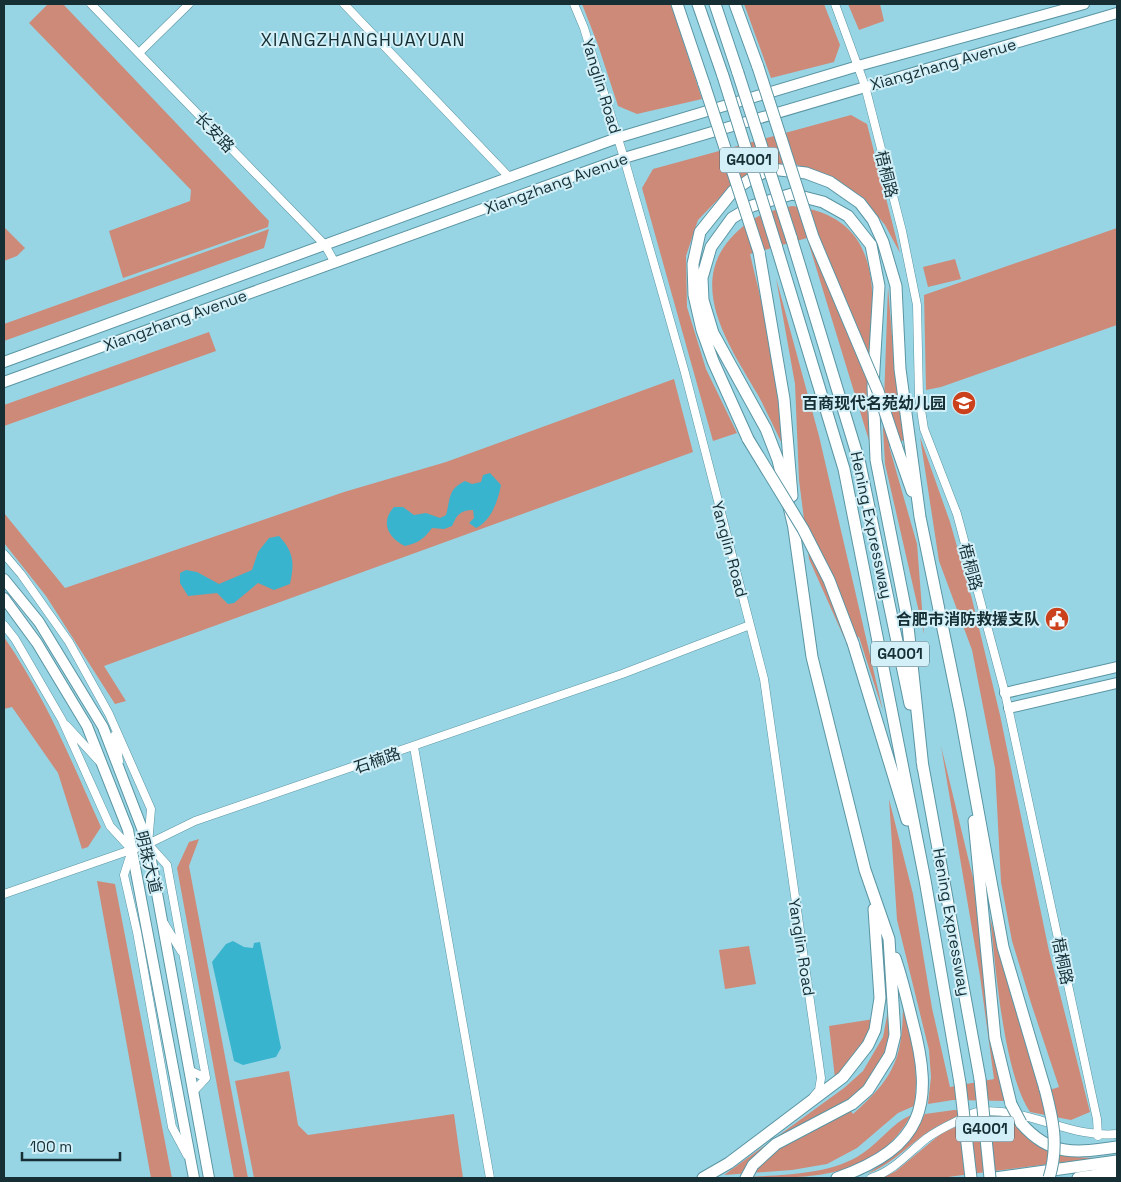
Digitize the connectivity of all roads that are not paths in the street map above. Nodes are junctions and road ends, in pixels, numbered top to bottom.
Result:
1 (91, 4) edge
2 (189, 4) edge
3 (344, 4) edge
4 (574, 4) edge
5 (677, 4) edge
6 (698, 4) edge
7 (715, 4) edge
8 (735, 4) edge
9 (835, 4) edge
10 (1084, 4) edge
11 (1117, 13) edge
12 (139, 53) junction
13 (858, 66) junction
14 (865, 86) junction
15 (617, 138) junction
16 (624, 158) junction
17 (510, 178) junction
18 (325, 245) junction
19 (335, 262) junction
20 (4, 362) edge
21 (4, 382) edge
22 (920, 516) junction
23 (794, 528) junction
24 (4, 554) edge
25 (4, 578) edge
26 (4, 598) edge
27 (4, 625) edge
28 (750, 625) junction
29 (1117, 668) edge
30 (1117, 683) edge
31 (1005, 693) junction
32 (1009, 708) junction
33 (62, 720) junction
34 (113, 723) junction
35 (414, 747) junction
36 (102, 765) junction
37 (923, 768) junction
38 (122, 778) junction
39 (973, 790) junction
40 (148, 844) junction
41 (132, 850) junction
42 (925, 880) junction
43 (873, 893) junction
44 (4, 894) edge
45 (162, 920) junction
46 (146, 924) junction
47 (889, 939) junction
48 (184, 955) junction
49 (143, 964) junction
50 (189, 1070) junction
51 (206, 1078) junction
52 (193, 1092) junction
53 (808, 1104) junction
54 (1117, 1134) edge
55 (1098, 1136) junction
56 (1117, 1146) edge
57 (191, 1161) junction
58 (1117, 1161) edge
59 (1117, 1172) edge
60 (194, 1178) edge
61 (209, 1178) edge
62 (490, 1178) edge
63 (703, 1178) edge
64 (746, 1178) edge
65 (837, 1178) edge
66 (872, 1178) edge
67 (970, 1178) edge
68 (990, 1178) edge
69 (995, 1178) edge
70 (1049, 1178) edge
71 (1078, 1178) edge

1 - 12 street, 长安路
2 - 12 street
3 - 17 street
4 - 15 street, Yanglin Road
5 - 23 highway, bridge
6 - 42 highway, Hening Expressway / G4001, bridge
7 - 37 highway, Hening Expressway / G4001, bridge
8 - 22 highway, bridge
9 - 13 street, 梧桐路
10 - 13 main road, Xiangzhang Avenue
11 - 14 main road, Xiangzhang Avenue
12 - 18 street, 长安路
13 - 14 street, 梧桐路
13 - 15 main road, Xiangzhang Avenue
14 - 16 main road, Xiangzhang Avenue
14 - 31 street, 梧桐路
15 - 16 street, Yanglin Road
15 - 17 main road, Xiangzhang Avenue
16 - 19 main road, Xiangzhang Avenue
16 - 28 street, Yanglin Road
17 - 18 main road, Xiangzhang Avenue
18 - 19 street, 长安路
18 - 20 main road, Xiangzhang Avenue
19 - 21 main road, Xiangzhang Avenue
22 - 39 highway
22 - 42 highway, bridge
23 - 37 highway
23 - 43 highway
24 - 34 street
25 - 38 main road, 明珠大道
26 - 36 main road, 明珠大道
27 - 33 street
28 - 35 street, 石楠路
28 - 53 street, Yanglin Road
29 - 31 main road
30 - 32 main road
31 - 32 street, 梧桐路
32 - 55 street, 梧桐路
33 - 36 street
33 - 41 street
34 - 38 street
34 - 40 street
35 - 40 street, 石楠路
35 - 62 street
36 - 41 main road, 明珠大道
37 - 68 highway, Hening Expressway / G4001, bridge
38 - 40 main road, 明珠大道
39 - 56 highway, bridge
39 - 70 highway, bridge
40 - 41 street, 石楠路
40 - 45 main road, 明珠大道
40 - 48 street
41 - 44 street, 石楠路
41 - 46 main road, 明珠大道
41 - 49 street
42 - 67 highway, Hening Expressway / G4001, bridge
43 - 47 highway
43 - 53 highway
45 - 48 street
45 - 50 main road, 明珠大道
46 - 49 street
46 - 57 main road, 明珠大道
47 - 64 highway
47 - 65 highway
48 - 51 street
49 - 57 street
50 - 51 street
50 - 52 main road, 明珠大道
51 - 52 street
52 - 61 main road, 明珠大道
53 - 63 highway
54 - 55 street
55 - 66 street
57 - 60 main road, 明珠大道
58 - 69 highway
59 - 71 highway

